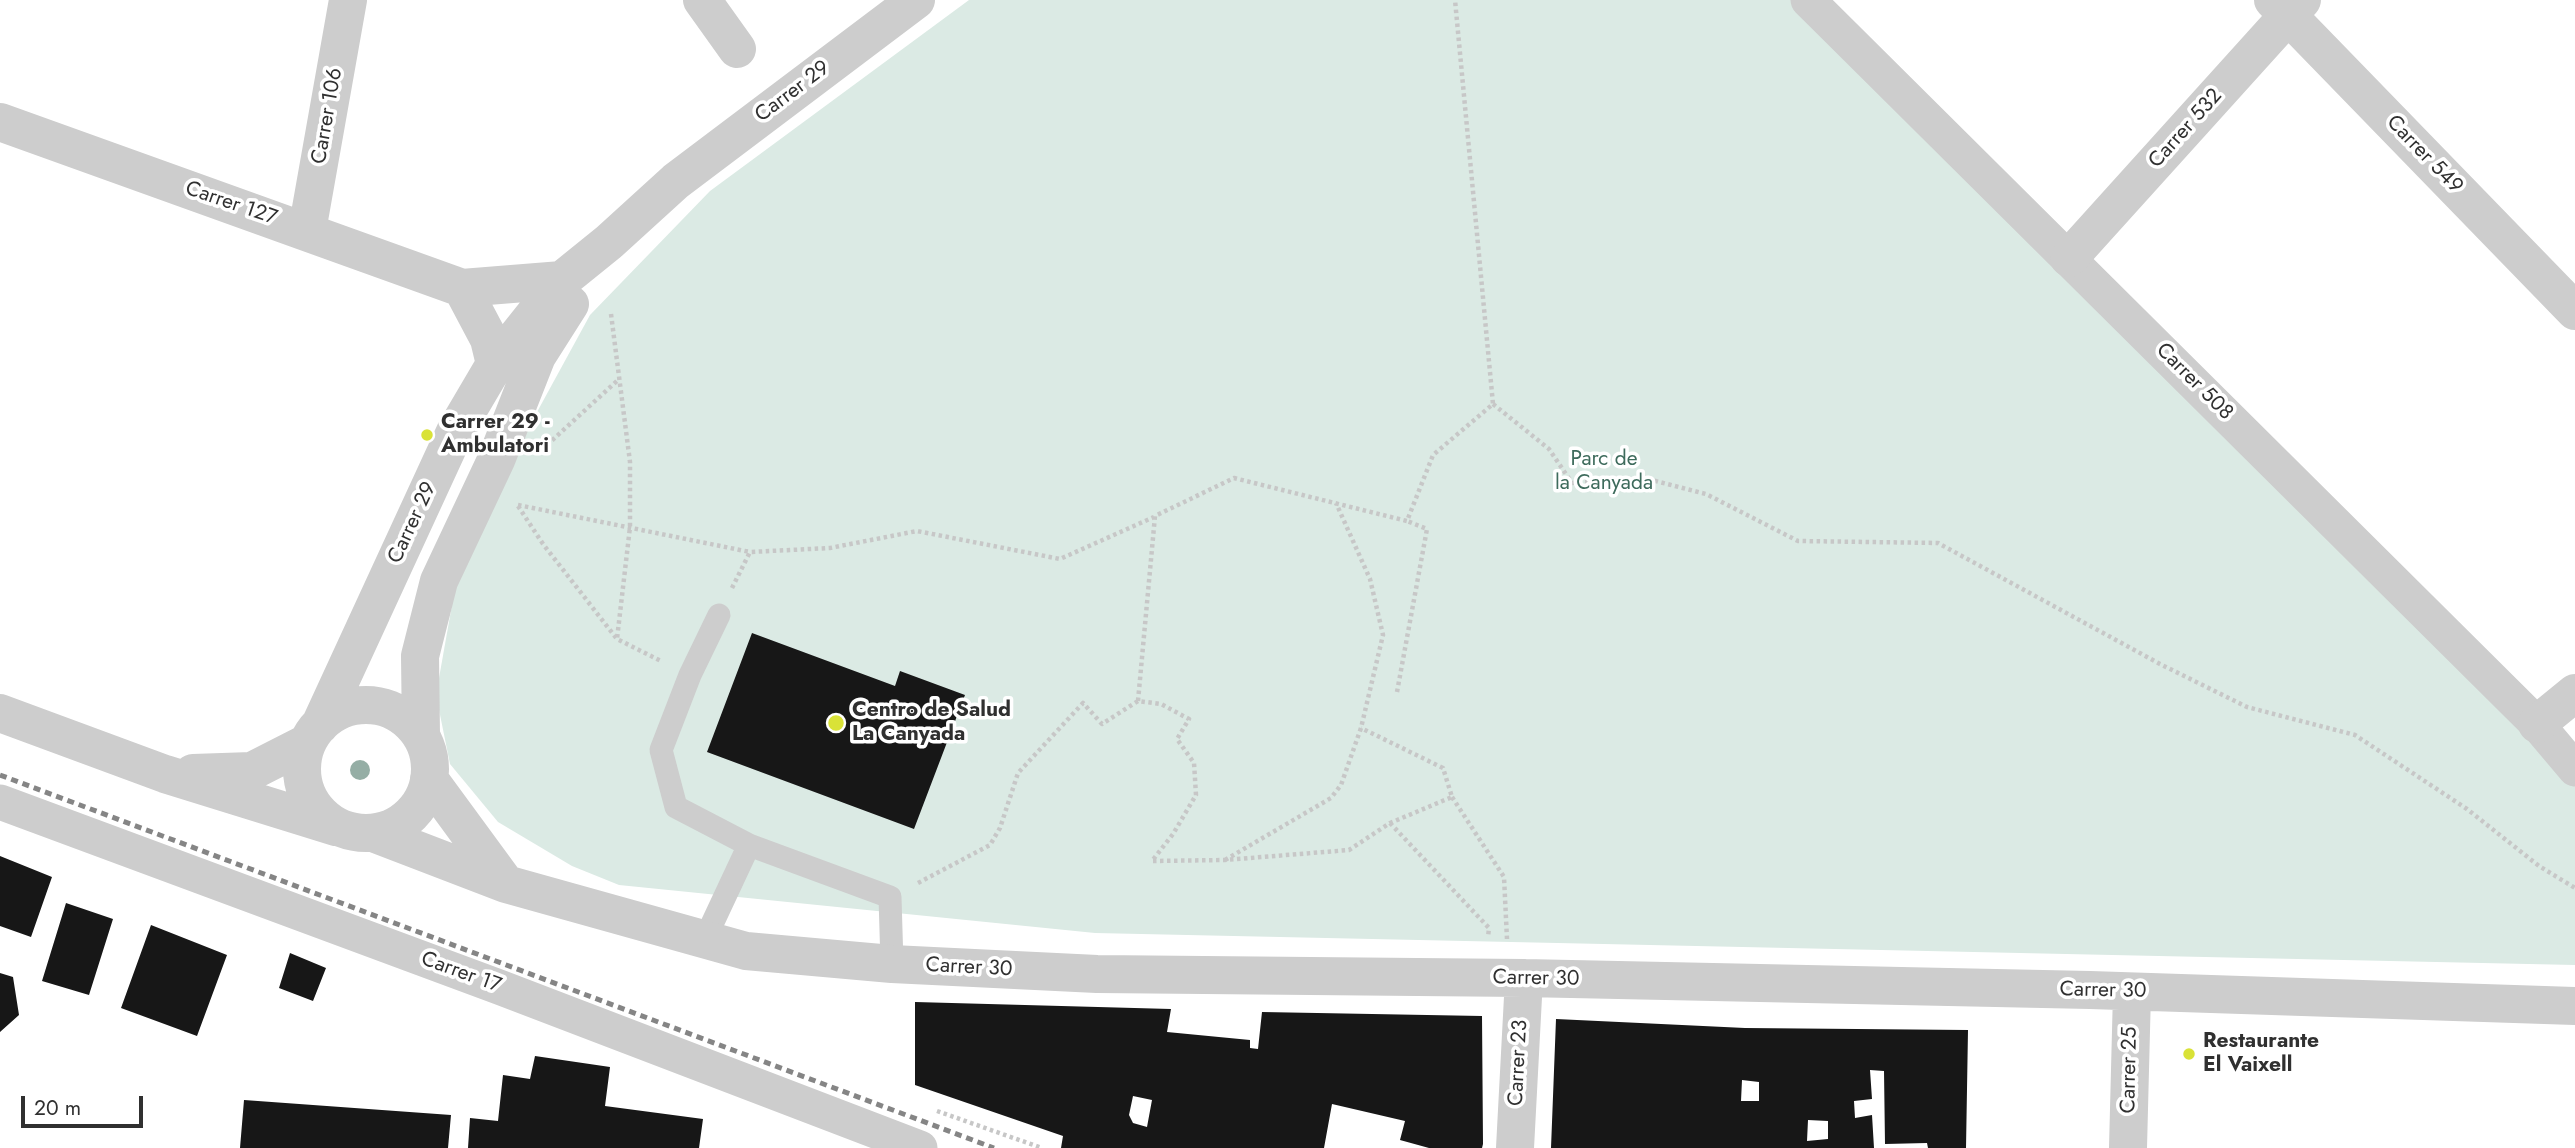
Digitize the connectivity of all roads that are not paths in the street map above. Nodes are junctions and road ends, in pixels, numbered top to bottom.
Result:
1 (348, 0) edge
2 (702, 0) edge
3 (916, 0) edge
4 (1808, 0) edge
5 (2288, 5) edge
6 (737, 49) dead end
7 (0, 122) edge
8 (307, 231) junction
9 (609, 242) junction
10 (2069, 258) junction
11 (562, 280) junction
12 (462, 288) junction
13 (2575, 311) edge
14 (495, 364) junction
15 (719, 615) road end
16 (2575, 693) edge
17 (0, 713) edge
18 (2537, 724) junction
19 (313, 734) junction
20 (421, 735) junction
21 (2575, 769) edge
22 (165, 774) junction
23 (429, 779) junction
24 (0, 802) edge
25 (361, 832) junction
26 (749, 845) junction
27 (506, 884) junction
28 (705, 939) junction
29 (892, 964) junction
30 (1516, 964) junction
31 (2132, 992) junction
32 (2575, 1006) edge
33 (920, 1148) edge
34 (1515, 1148) edge
35 (2128, 1148) edge

1 - 8 street, Carrer 106
2 - 6 street
3 - 9 street, Carrer 29
4 - 10 street, Carrer 508
5 - 10 street, Carrer 532
5 - 13 street, Carrer 549
7 - 8 street, Carrer 127
8 - 12 street, Carrer 127
9 - 11 street, Carrer 29
9 - 20 street, Carrer 29
10 - 18 street, Carrer 508
11 - 12 street, Carrer 127
11 - 14 street, Carrer 29
12 - 14 street
14 - 19 street, Carrer 29
15 - 26 lane
16 - 18 street
17 - 22 street
18 - 21 street, Carrer 508
19 - 20 street
19 - 22 street
19 - 25 street
20 - 23 street
22 - 25 street
23 - 25 street
23 - 27 street
24 - 33 street, Carrer 17
25 - 27 street, Carrer 30
26 - 28 lane
26 - 29 lane
27 - 28 street, Carrer 30
28 - 29 street, Carrer 30
29 - 30 street, Carrer 30
30 - 31 street, Carrer 30
30 - 34 street, Carrer 23
31 - 32 street, Carrer 30
31 - 35 street, Carrer 25

